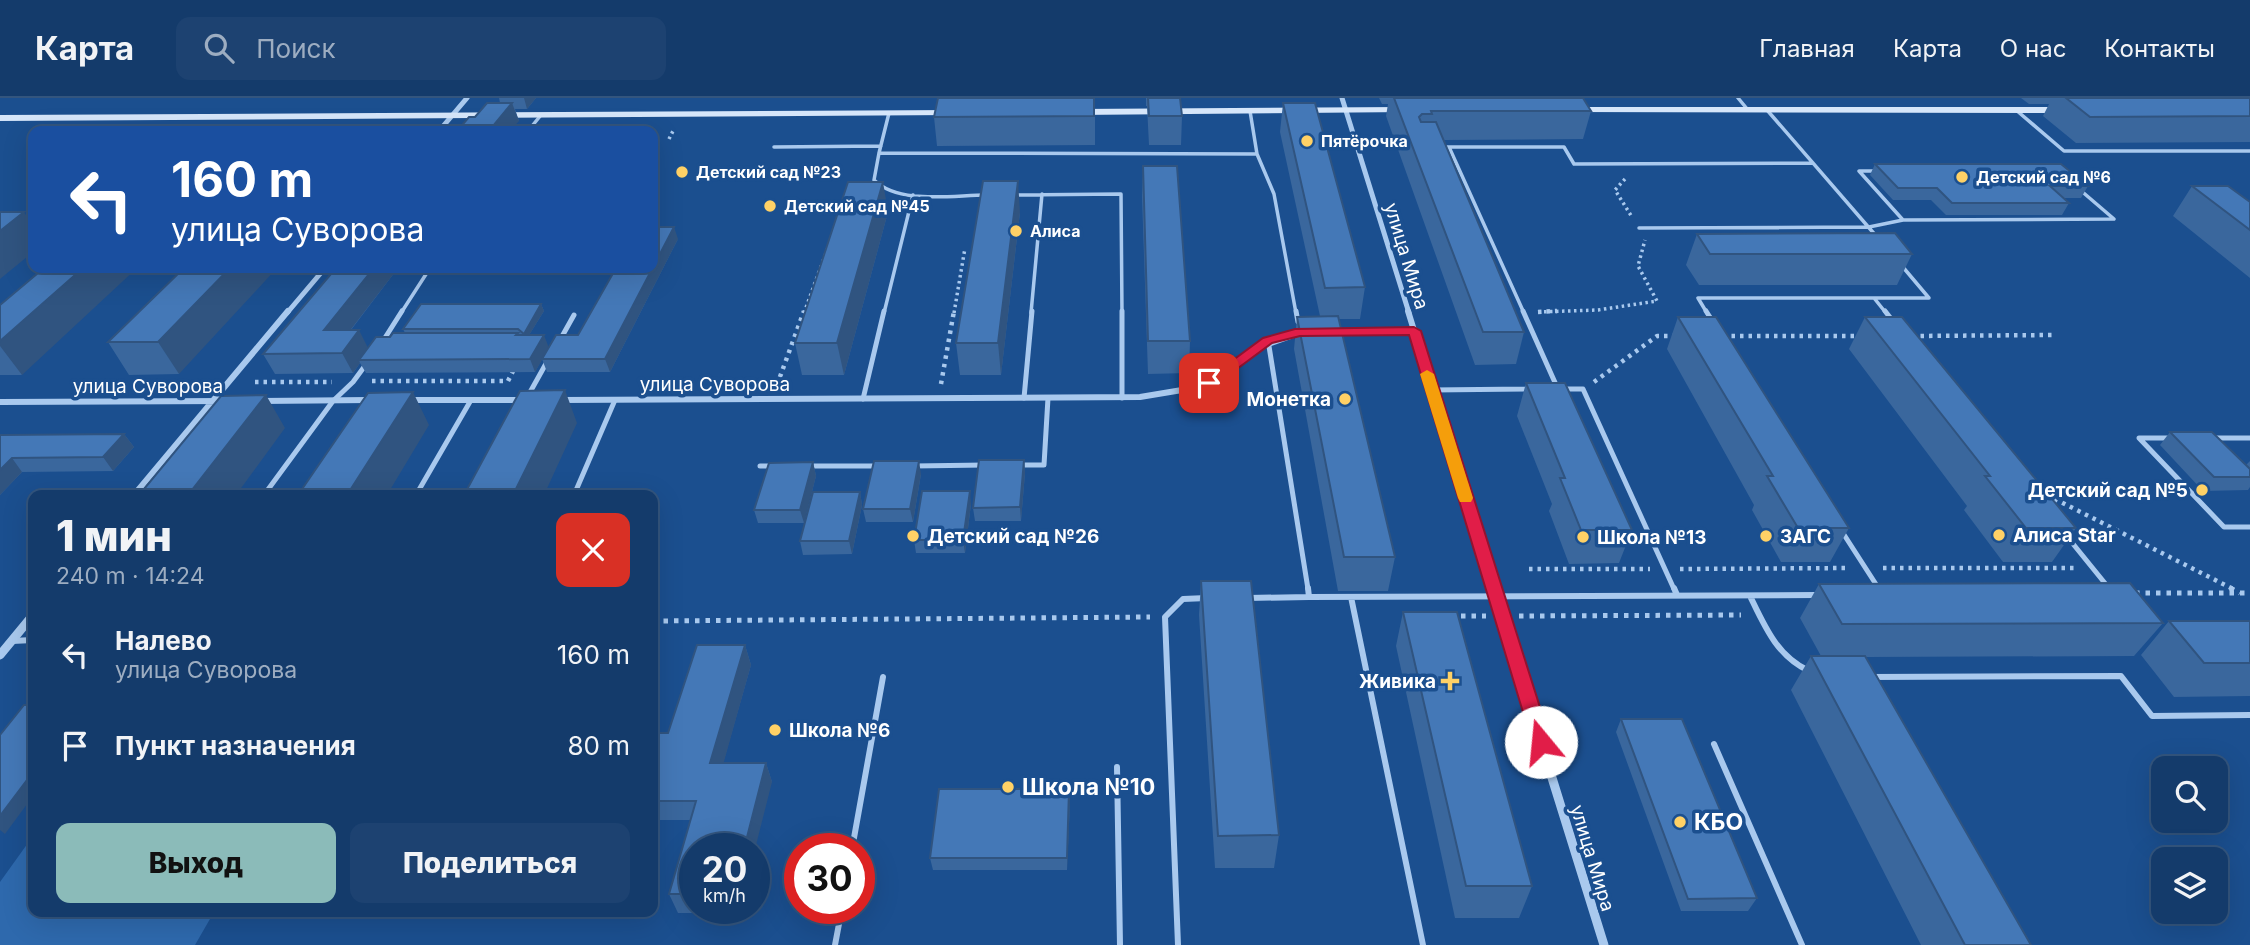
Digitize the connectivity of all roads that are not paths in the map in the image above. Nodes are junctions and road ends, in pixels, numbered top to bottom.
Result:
1 (467, 98) edge
2 (1342, 98) edge
3 (1738, 98) edge
4 (1346, 110) junction
5 (1413, 110) edge
6 (1566, 110) edge
7 (1748, 110) junction
8 (1767, 110) junction
9 (2016, 110) junction
10 (2071, 110) edge
11 (1250, 111) junction
12 (958, 112) edge
13 (1069, 112) edge
14 (889, 113) junction
15 (453, 115) junction
16 (541, 115) junction
17 (0, 118) edge
18 (443, 126) edge
19 (532, 126) edge
20 (881, 146) junction
21 (774, 147) dead end
22 (1439, 147) edge
23 (1449, 147) junction
24 (2250, 151) edge
25 (879, 153) junction
26 (1257, 154) junction
27 (1813, 163) junction
28 (1042, 194) junction
29 (913, 195) junction
30 (990, 195) edge
31 (1003, 195) edge
32 (1903, 220) junction
33 (1639, 228) road end
34 (1868, 228) junction
35 (1886, 247) edge
36 (1895, 258) edge
37 (321, 273) edge
38 (427, 273) edge
39 (1874, 298) junction
40 (573, 315) dead end
41 (1414, 331) junction
42 (1300, 332) junction
43 (1314, 332) edge
44 (1328, 332) edge
45 (1904, 335) edge
46 (1721, 336) edge
47 (1268, 340) junction
48 (382, 341) junction
49 (396, 341) edge
50 (375, 351) edge
51 (368, 361) edge
52 (1532, 389) edge
53 (1545, 389) edge
54 (1557, 389) junction
55 (1432, 390) junction
56 (1024, 398) junction
57 (1048, 398) junction
58 (1122, 398) junction
59 (863, 399) junction
60 (374, 400) edge
61 (402, 400) edge
62 (471, 400) junction
63 (529, 400) joint
64 (546, 400) edge
65 (615, 400) junction
66 (213, 401) junction
67 (240, 401) edge
68 (253, 401) edge
69 (333, 401) junction
70 (0, 402) edge
71 (2180, 438) edge
72 (2208, 438) edge
73 (2250, 438) edge
74 (990, 465) edge
75 (1017, 465) edge
76 (760, 466) dead end
77 (787, 466) edge
78 (801, 466) edge
79 (882, 466) edge
80 (909, 466) edge
81 (138, 490) edge
82 (268, 490) edge
83 (419, 490) edge
84 (576, 490) edge
85 (1837, 522) edge
86 (2058, 526) edge
87 (2250, 527) edge
88 (2099, 593) edge
89 (1868, 594) edge
90 (1677, 595) junction
91 (1829, 595) edge
92 (1496, 596) junction
93 (1750, 596) junction
94 (1308, 597) junction
95 (1350, 597) junction
96 (1211, 598) edge
97 (1239, 598) edge
98 (28, 621) edge
99 (28, 640) edge
100 (12, 641) junction
101 (0, 655) edge
102 (1818, 673) edge
103 (883, 677) dead end
104 (1868, 688) edge
105 (2250, 715) edge
106 (1714, 744) dead end
107 (1117, 767) dead end
108 (855, 833) edge
109 (839, 924) edge
110 (835, 945) edge
111 (1120, 945) edge
112 (1178, 945) edge
113 (1423, 945) edge
114 (1604, 945) edge
115 (1802, 945) edge

1 - 15 street
2 - 4 street, улица Мира
3 - 7 lane
4 - 5 main road
4 - 11 main road
4 - 41 street, улица Мира
6 - 7 main road
7 - 8 main road
8 - 9 main road
8 - 27 lane
9 - 10 main road
9 - 24 lane
11 - 13 main road
11 - 26 lane
12 - 14 main road
14 - 16 main road
14 - 20 lane
15 - 16 main road
15 - 17 main road
15 - 18 street
16 - 19 lane
20 - 21 lane
20 - 25 lane
22 - 23 lane
23 - 27 lane
23 - 54 lane
25 - 26 lane
25 - 29 lane
26 - 42 lane
27 - 34 lane
28 - 31 lane
28 - 56 lane
28 - 58 lane
29 - 30 lane
29 - 59 lane
32 - 32 lane
32 - 34 lane
33 - 34 lane
34 - 35 lane
36 - 39 lane
37 - 66 street
38 - 48 lane
39 - 45 lane
39 - 46 lane
40 - 63 lane
41 - 44 street
41 - 55 street, улица Мира
42 - 43 street, улица Суворова
42 - 47 street, улица Суворова
47 - 58 street, улица Суворова
47 - 94 lane
48 - 49 lane
48 - 50 lane
51 - 69 lane
52 - 55 lane
53 - 54 lane
54 - 90 lane
55 - 92 street, улица Мира
56 - 57 street, улица Суворова
56 - 59 street, улица Суворова
57 - 58 street, улица Суворова
57 - 75 lane
59 - 65 street, улица Суворова
60 - 69 street
61 - 62 street
62 - 63 street
62 - 83 lane
64 - 65 street, улица Суворова
65 - 84 lane
66 - 67 street, улица Суворова
66 - 70 street, улица Суворова
66 - 81 street
68 - 69 street
69 - 82 lane
71 - 87 lane
72 - 73 lane
74 - 80 lane
76 - 77 lane
78 - 79 lane
85 - 89 lane
86 - 88 lane
90 - 92 lane
90 - 93 lane
91 - 93 lane
92 - 95 lane
92 - 114 street, улица Мира
93 - 102 lane
94 - 95 lane
94 - 97 lane
95 - 113 lane
96 - 112 lane
98 - 100 street
99 - 100 lane
100 - 101 street
103 - 108 lane
104 - 105 lane
106 - 115 lane
107 - 111 lane
109 - 110 lane

